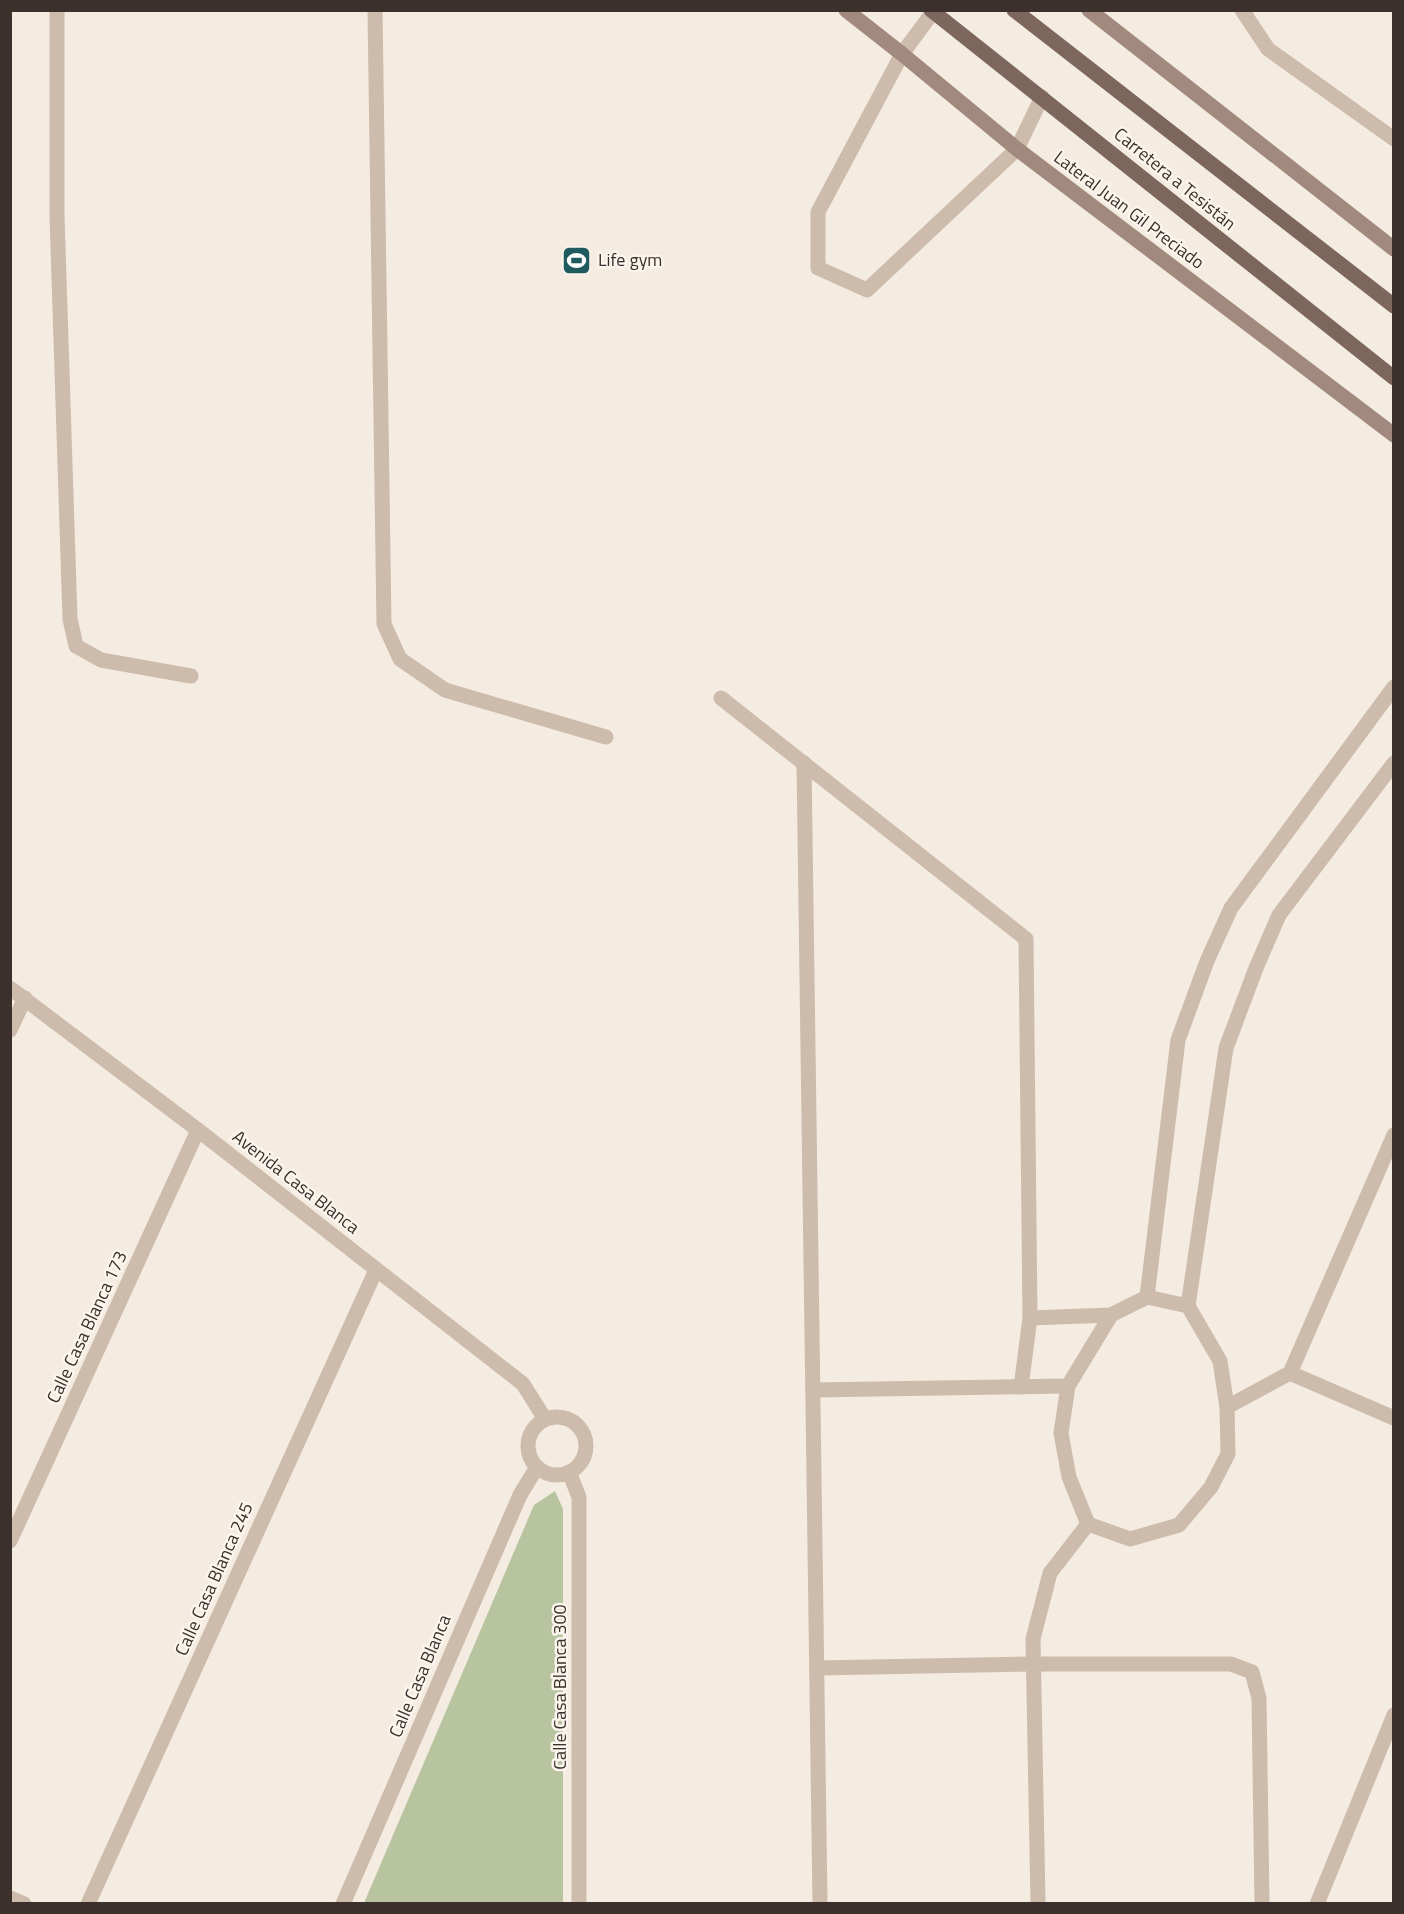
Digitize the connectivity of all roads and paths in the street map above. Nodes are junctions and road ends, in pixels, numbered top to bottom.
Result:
1 (57, 10) edge
2 (375, 10) edge
3 (846, 10) edge
4 (1014, 10) edge
5 (1089, 10) edge
6 (1242, 10) edge
7 (932, 11) edge
8 (902, 54) junction
9 (1042, 98) junction
10 (1394, 139) edge
11 (1017, 149) junction
12 (1394, 249) edge
13 (1394, 306) edge
14 (1394, 378) edge
15 (1394, 435) edge
16 (191, 676) dead end
17 (1394, 687) edge
18 (721, 698) dead end
19 (606, 737) dead end
20 (804, 763) junction
21 (1394, 763) edge
22 (10, 988) edge
23 (25, 998) junction
24 (10, 1030) edge
25 (198, 1130) junction
26 (1394, 1135) edge
27 (376, 1270) junction
28 (1147, 1297) junction
29 (1188, 1306) junction
30 (1110, 1315) junction
31 (1030, 1318) junction
32 (1290, 1373) junction
33 (1068, 1386) junction
34 (1021, 1388) junction
35 (813, 1390) junction
36 (1227, 1407) junction
37 (1394, 1418) edge
38 (545, 1419) junction
39 (537, 1467) junction
40 (569, 1472) junction
41 (1088, 1524) junction
42 (10, 1541) edge
43 (1034, 1664) junction
44 (817, 1668) junction
45 (1394, 1715) edge
46 (10, 1898) edge
47 (24, 1904) edge
48 (88, 1904) edge
49 (343, 1904) edge
50 (579, 1904) edge
51 (820, 1904) edge
52 (1038, 1904) edge
53 (1262, 1904) edge
54 (1317, 1904) edge

1 - 16 street
2 - 19 street
3 - 8 main road, Lateral Juan Gil Preciado
4 - 13 main road, Carretera a Tesistán
5 - 12 main road
6 - 10 street
7 - 8 street
7 - 9 main road, Carretera a Tesistán
8 - 11 main road, Lateral Juan Gil Preciado
8 - 11 street
9 - 11 street
9 - 14 main road, Carretera a Tesistán
11 - 15 main road, Lateral Juan Gil Preciado
17 - 28 street
18 - 20 street
20 - 31 street
20 - 35 street
21 - 29 street
22 - 23 street, Avenida Casa Blanca
23 - 24 street
23 - 25 street, Avenida Casa Blanca
25 - 27 street, Avenida Casa Blanca
25 - 42 street, Calle Casa Blanca 173
26 - 32 street
27 - 38 street, Avenida Casa Blanca
27 - 48 street, Calle Casa Blanca 245
28 - 29 street
28 - 30 street
29 - 36 street
30 - 31 street
30 - 33 street
31 - 34 street
32 - 36 street
32 - 37 street
33 - 34 street
33 - 41 street
34 - 35 street
35 - 44 street
36 - 41 street
38 - 39 street
38 - 40 street
39 - 40 street
39 - 49 street, Calle Casa Blanca
40 - 50 street, Calle Casa Blanca 300
41 - 43 street
43 - 44 street
43 - 52 street
43 - 53 street
44 - 51 street
45 - 54 street
46 - 47 street

